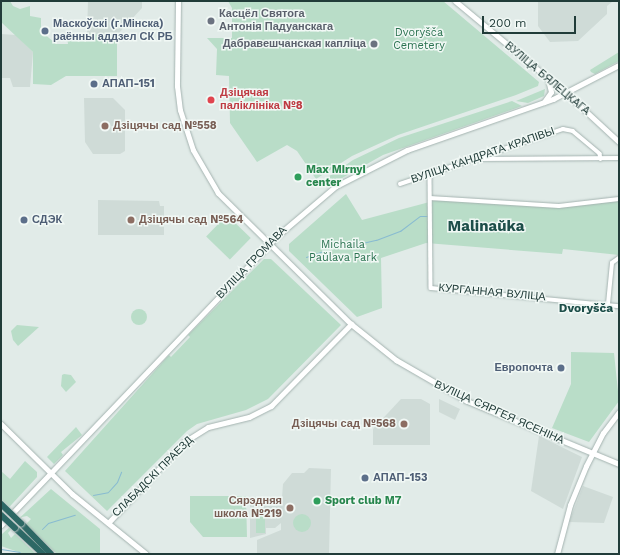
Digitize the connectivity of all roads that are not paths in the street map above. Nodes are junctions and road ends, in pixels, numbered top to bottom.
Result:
1 (178, 1) edge
2 (455, 1) edge
3 (619, 65) edge
4 (548, 79) junction
5 (566, 94) junction
6 (544, 103) junction
7 (619, 142) edge
8 (619, 158) edge
9 (477, 159) junction
10 (602, 159) junction
11 (430, 174) junction
12 (400, 184) dead end
13 (430, 198) junction
14 (619, 199) edge
15 (269, 244) junction
16 (619, 258) edge
17 (608, 304) junction
18 (619, 306) edge
19 (351, 324) junction
20 (619, 412) edge
21 (1, 424) edge
22 (592, 454) junction
23 (619, 464) edge
24 (52, 475) junction
25 (1, 504) edge
26 (1, 514) edge
27 (108, 522) junction
28 (1, 525) edge
29 (43, 554) edge
30 (51, 554) edge
31 (146, 554) edge
32 (557, 554) edge

1 - 15 main road, ВУЛІЦА СЯРГЕЯ ЯСЕНІНА
2 - 4 main road, ВУЛІЦА БЯЛЕЦКАГА
3 - 5 main road, ВУЛІЦА ГРОМАВА
4 - 5 main road, ВУЛІЦА БЯЛЕЦКАГА
4 - 6 main road
5 - 6 main road, ВУЛІЦА ГРОМАВА
5 - 7 main road, ВУЛІЦА БЯЛЕЦКАГА
6 - 15 main road, ВУЛІЦА ГРОМАВА
8 - 10 street
9 - 10 street
9 - 10 street, ВУЛІЦА КАНДРАТА КРАПІВЫ
9 - 11 street, ВУЛІЦА КАНДРАТА КРАПІВЫ
11 - 12 street, ВУЛІЦА КАНДРАТА КРАПІВЫ
11 - 13 street, КУРГАННАЯ ВУЛІЦА
13 - 14 street
13 - 17 street, КУРГАННАЯ ВУЛІЦА
15 - 19 main road, ВУЛІЦА СЯРГЕЯ ЯСЕНІНА
15 - 24 main road, ВУЛІЦА ГРОМАВА
16 - 17 street
17 - 18 street, КУРГАННАЯ ВУЛІЦА
19 - 22 main road, ВУЛІЦА СЯРГЕЯ ЯСЕНІНА
19 - 27 main road, СЛАБАДСКІ ПРАЕЗД
20 - 22 main road
21 - 24 main road
22 - 23 main road, ВУЛІЦА СЯРГЕЯ ЯСЕНІНА
22 - 32 main road
24 - 27 main road
24 - 28 main road, ВУЛІЦА ГРОМАВА
25 - 30 highway, bridge
26 - 29 highway, bridge
27 - 31 main road

